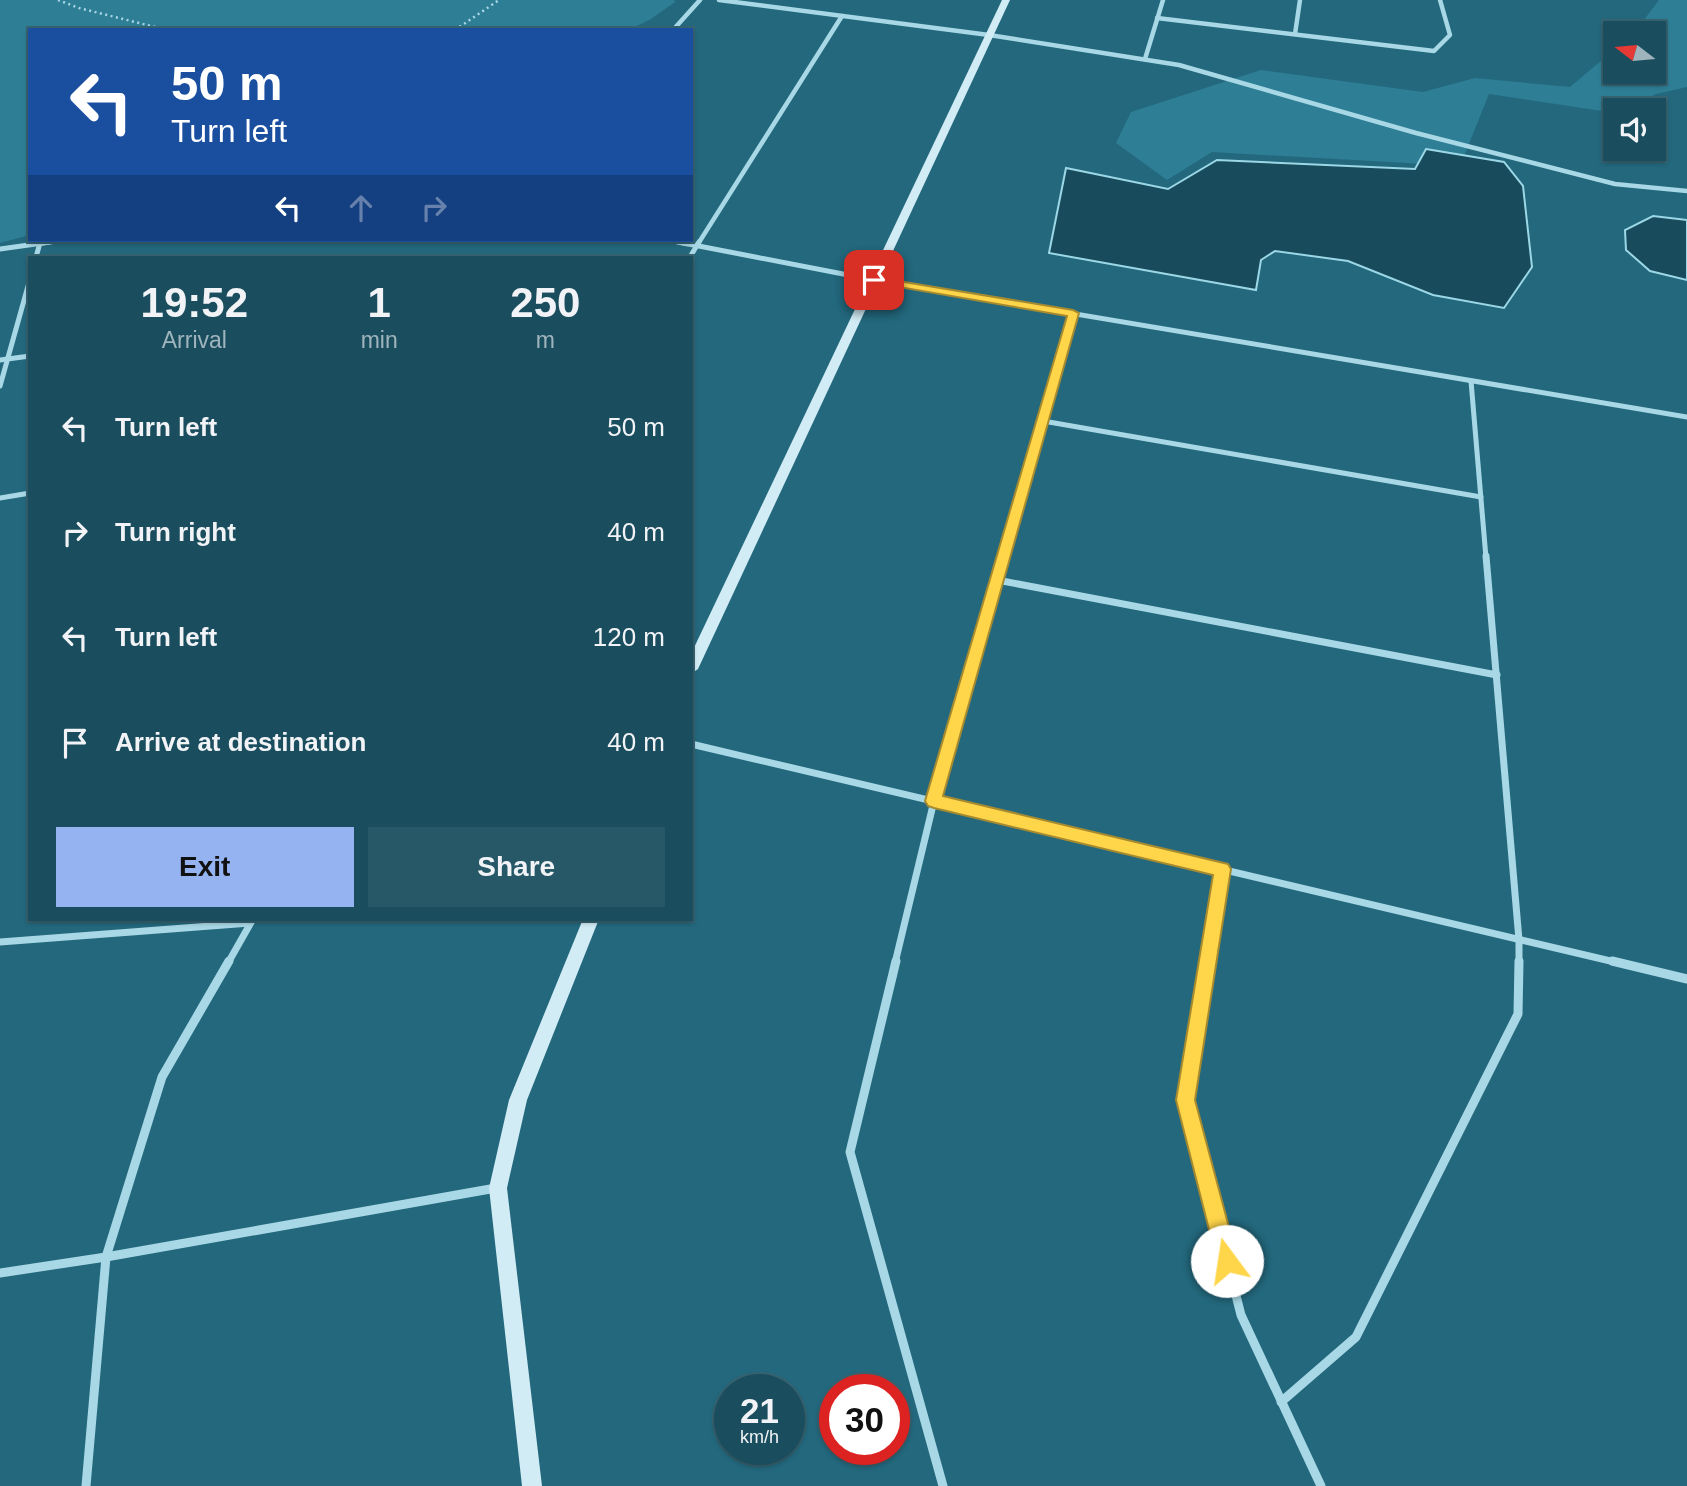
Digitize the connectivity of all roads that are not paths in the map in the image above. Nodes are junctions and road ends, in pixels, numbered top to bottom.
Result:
1 (699, 0) edge
2 (719, 0) edge
3 (1006, 0) edge
4 (1163, 0) edge
5 (1300, 0) edge
6 (1440, 0) edge
7 (842, 16) junction
8 (1157, 18) junction
9 (675, 28) edge
10 (1295, 34) junction
11 (989, 35) junction
12 (1145, 60) junction
13 (1687, 191) edge
14 (48, 242) edge
15 (677, 242) edge
16 (40, 243) junction
17 (697, 246) junction
18 (0, 249) edge
19 (36, 256) edge
20 (691, 256) edge
21 (874, 280) junction
22 (28, 286) edge
23 (1073, 313) junction
24 (28, 356) edge
25 (8, 359) junction
26 (0, 360) edge
27 (1471, 381) junction
28 (0, 386) edge
29 (1687, 417) edge
30 (1043, 421) junction
31 (28, 493) edge
32 (1481, 497) junction
33 (0, 498) edge
34 (997, 580) junction
35 (693, 666) edge
36 (1497, 676) junction
37 (693, 744) edge
38 (934, 801) junction
39 (1222, 869) junction
40 (252, 921) edge
41 (590, 921) edge
42 (1519, 940) junction
43 (0, 942) edge
44 (1687, 979) edge
45 (498, 1188) junction
46 (106, 1257) junction
47 (0, 1273) edge
48 (1281, 1402) junction
49 (86, 1486) edge
50 (532, 1486) edge
51 (943, 1486) edge
52 (1321, 1486) edge

1 - 9 street
2 - 7 street
3 - 11 street
4 - 8 street
5 - 10 street
6 - 10 street
7 - 11 street
7 - 17 street
8 - 10 street
8 - 12 street
11 - 12 street
11 - 21 street
12 - 13 street
14 - 16 street
15 - 17 street
16 - 18 street
16 - 19 street
17 - 20 street
17 - 21 street
21 - 23 street
21 - 35 street
22 - 25 street
23 - 27 street
23 - 30 street
24 - 25 street
25 - 26 street
25 - 28 street
27 - 29 street
27 - 32 street
30 - 32 street
30 - 34 street
31 - 33 street
32 - 36 street
34 - 36 street
34 - 38 street
36 - 42 street
37 - 38 street
38 - 39 street
38 - 51 street
39 - 42 street
39 - 48 street
40 - 43 street
40 - 46 street
41 - 45 street
42 - 44 street
42 - 48 street
45 - 46 street
45 - 50 street
46 - 47 street
46 - 49 street
48 - 52 street

